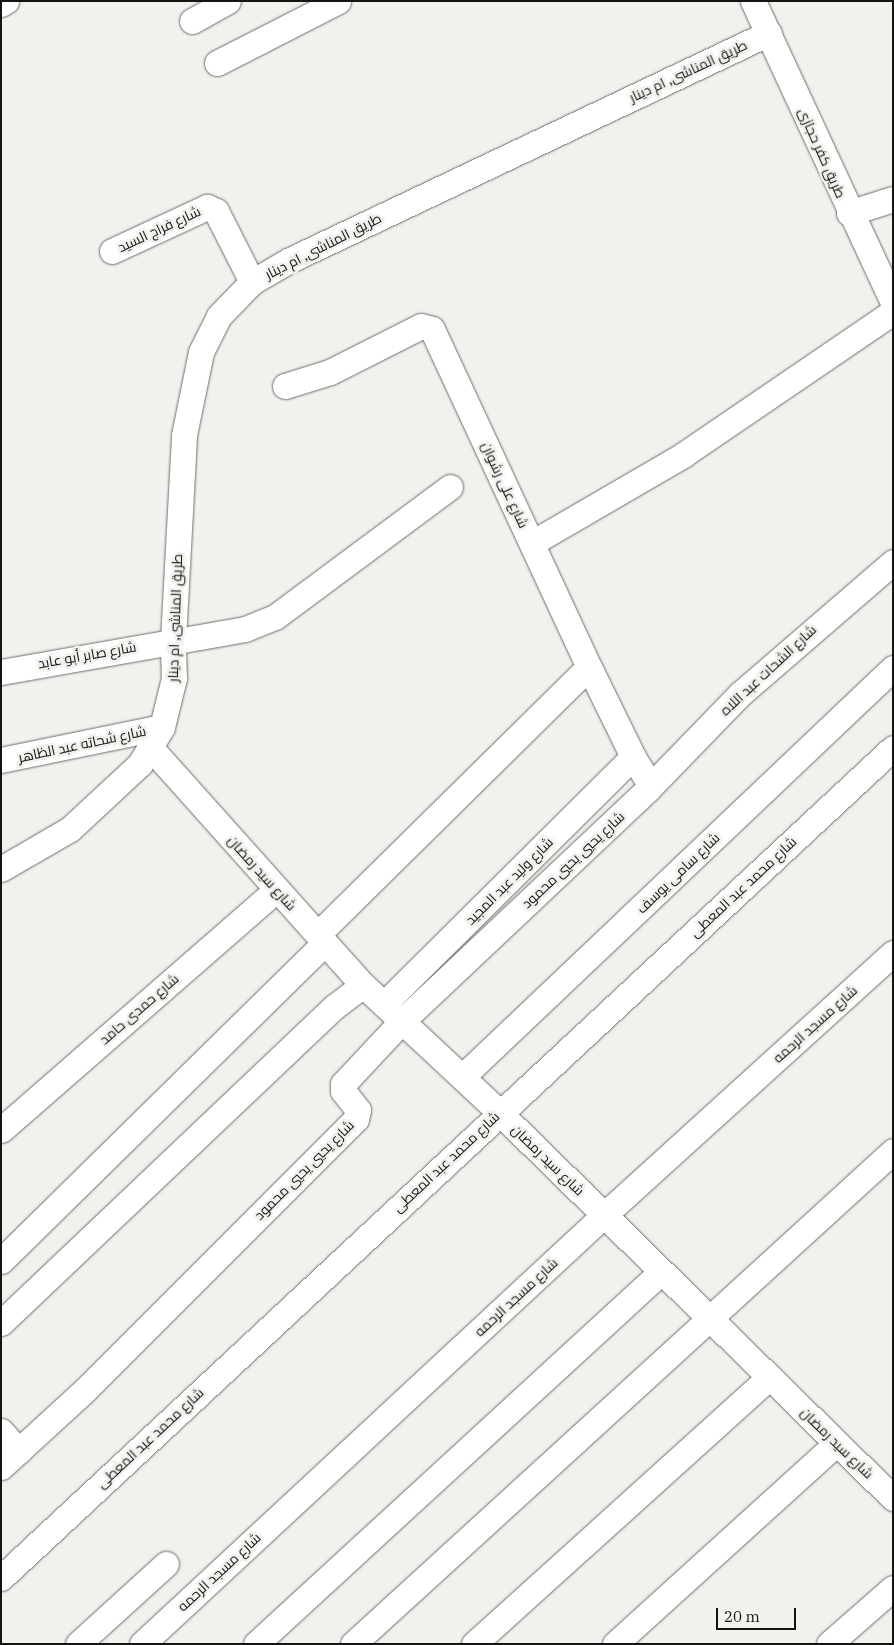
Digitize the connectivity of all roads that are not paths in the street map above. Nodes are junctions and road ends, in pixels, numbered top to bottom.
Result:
1 (6, 1) edge
2 (228, 1) edge
3 (338, 1) edge
4 (753, 1) edge
5 (1, 4) edge
6 (192, 21) dead end
7 (768, 33) junction
8 (217, 63) dead end
9 (893, 199) edge
10 (849, 213) junction
11 (112, 251) dead end
12 (252, 282) junction
13 (893, 303) edge
14 (893, 312) edge
15 (284, 386) dead end
16 (450, 487) dead end
17 (532, 543) junction
18 (893, 562) edge
19 (173, 640) junction
20 (589, 667) junction
21 (893, 668) edge
22 (1, 672) edge
23 (156, 737) junction
24 (893, 748) edge
25 (633, 757) junction
26 (1, 760) edge
27 (650, 784) junction
28 (1, 869) edge
29 (277, 889) junction
30 (321, 939) junction
31 (893, 953) edge
32 (363, 985) junction
33 (384, 1004) junction
34 (402, 1021) junction
35 (462, 1077) junction
36 (499, 1112) junction
37 (1, 1130) edge
38 (893, 1151) edge
39 (604, 1215) junction
40 (1, 1261) edge
41 (661, 1272) junction
42 (710, 1320) junction
43 (1, 1323) edge
44 (768, 1378) junction
45 (1, 1431) edge
46 (838, 1443) junction
47 (10, 1459) edge
48 (893, 1498) edge
49 (166, 1564) dead end
50 (1, 1578) edge
51 (893, 1588) edge
52 (78, 1644) edge
53 (142, 1644) edge
54 (256, 1644) edge
55 (353, 1644) edge
56 (474, 1644) edge
57 (615, 1644) edge
58 (829, 1644) edge

1 - 5 street
2 - 6 street
3 - 8 street
4 - 7 street, طريق كفر حجازى
7 - 10 street, طريق كفر حجازى
7 - 12 street, طريق المناشى, ام دينار
9 - 10 street
10 - 13 street, طريق كفر حجازى
11 - 12 street, شارع فراج السيد
12 - 19 street, طريق المناشى, ام دينار
14 - 17 street
15 - 17 street, شارع على رشوان
16 - 19 street, شارع صابر أبو عابد
17 - 20 street, شارع على رشوان
18 - 27 street, شارع الشحات عبد اللاه
19 - 22 street, شارع صابر أبو عابد
19 - 23 street, طريق المناشى, ام دينار
20 - 25 street, شارع على رشوان
20 - 30 street
21 - 35 street, شارع سامى يوسف
23 - 26 street, شارع شحاته عبد الظاهر
23 - 28 street, طريق المناشى, ام دينار
23 - 29 street, شارع سيد رمضان
24 - 36 street, شارع محمد عبد المعطى
25 - 27 street, شارع على رشوان
25 - 33 street, شارع وليد عبد المجيد
27 - 34 street, شارع يحيي يحيي محمود
29 - 30 street, شارع سيد رمضان
29 - 37 street, شارع حمدى حامد
30 - 32 street, شارع سيد رمضان
30 - 40 street
31 - 39 street, شارع مسجد الرحمه
32 - 33 street, شارع سيد رمضان
32 - 43 street
33 - 34 street, شارع سيد رمضان
34 - 35 street, شارع سيد رمضان
34 - 47 street, شارع يحيي يحيي محمود
35 - 36 street, شارع سيد رمضان
36 - 39 street, شارع سيد رمضان
36 - 50 street, شارع محمد عبد المعطى
38 - 42 street
39 - 41 street, شارع سيد رمضان
39 - 53 street, شارع مسجد الرحمه
41 - 42 street, شارع سيد رمضان
41 - 54 street
42 - 44 street, شارع سيد رمضان
42 - 55 street
44 - 46 street, شارع سيد رمضان
44 - 56 street
45 - 47 street
46 - 48 street, شارع سيد رمضان
46 - 57 street
49 - 52 street
51 - 58 street

